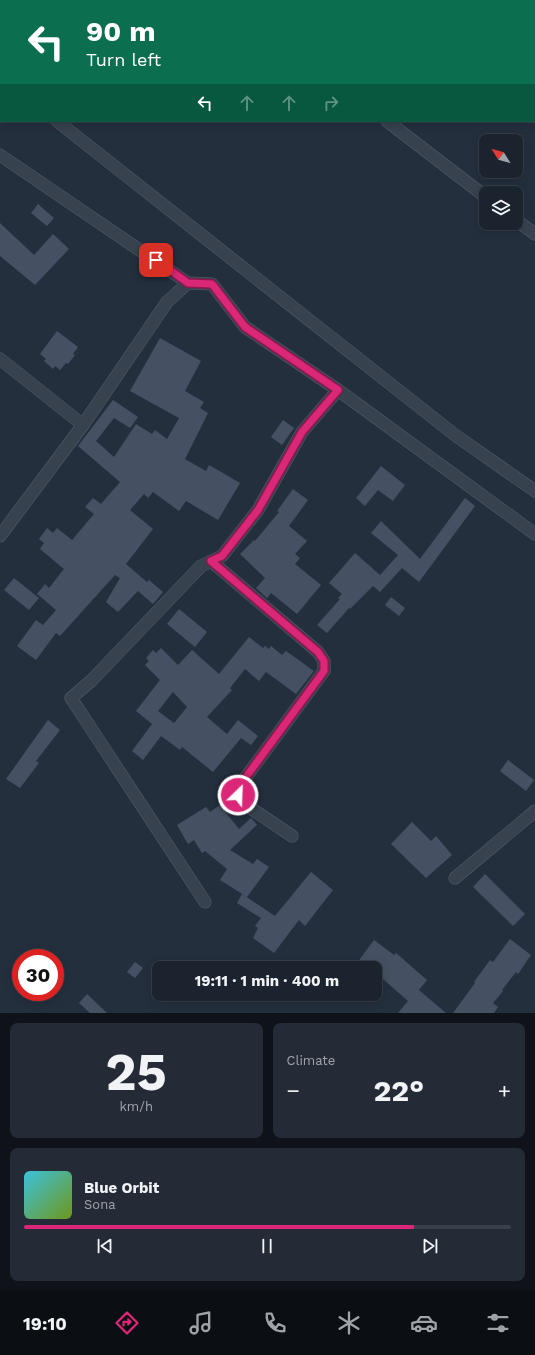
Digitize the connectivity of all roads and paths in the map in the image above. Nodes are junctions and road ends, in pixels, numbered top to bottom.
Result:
1 (58, 122) edge
2 (388, 122) edge
3 (0, 155) edge
4 (479, 192) edge
5 (523, 225) edge
6 (535, 234) edge
7 (188, 283) junction
8 (0, 359) edge
9 (338, 390) junction
10 (83, 425) junction
11 (535, 491) edge
12 (535, 534) edge
13 (0, 536) edge
14 (211, 561) junction
15 (535, 811) edge
16 (292, 836) dead end
17 (455, 878) dead end
18 (205, 902) dead end

1 - 11 street
2 - 4 street
3 - 7 street
5 - 6 street
7 - 9 street
7 - 10 street
8 - 10 street
9 - 12 street
9 - 14 street
10 - 13 street
14 - 16 street
14 - 18 street
15 - 17 street

